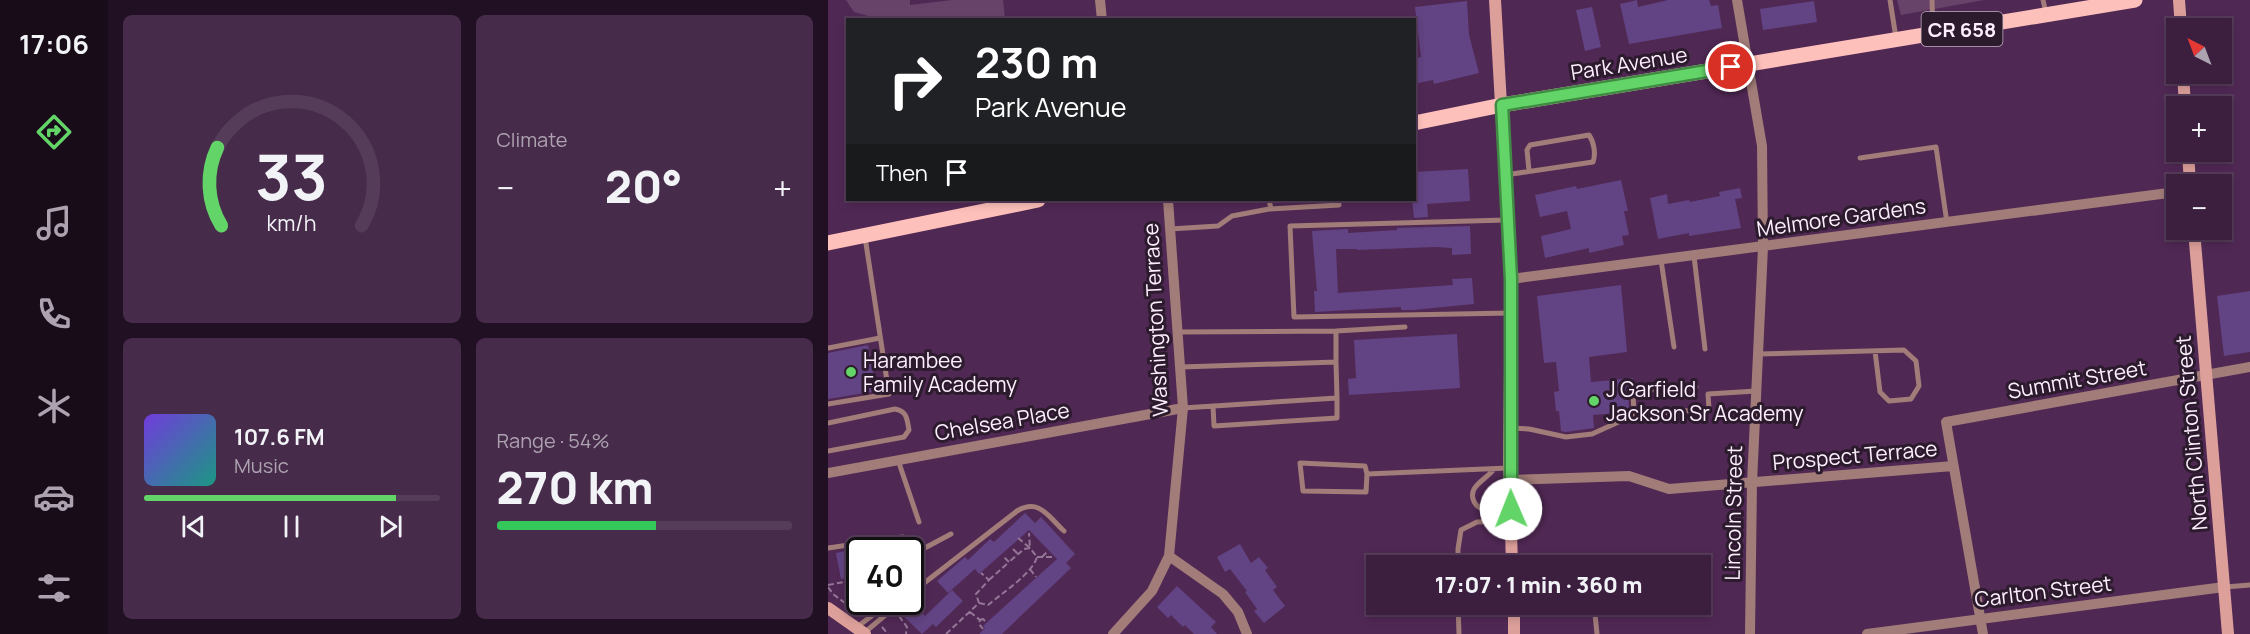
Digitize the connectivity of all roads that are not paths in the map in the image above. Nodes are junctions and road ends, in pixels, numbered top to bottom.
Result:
1 (1100, 0) edge
2 (1496, 0) edge
3 (1737, 0) edge
4 (1890, 0) edge
5 (1932, 0) edge
6 (2135, 0) edge
7 (2179, 0) edge
8 (2044, 7) edge
9 (1102, 18) edge
10 (2180, 18) edge
11 (1933, 33) junction
12 (1896, 40) junction
13 (1747, 64) junction
14 (1502, 105) junction
15 (1416, 123) edge
16 (1860, 158) dead end
17 (1529, 171) junction
18 (1505, 175) junction
19 (2166, 193) edge
20 (1033, 201) edge
21 (1168, 201) edge
22 (1269, 201) edge
23 (1338, 202) edge
24 (1271, 209) junction
25 (1508, 220) junction
26 (1947, 223) junction
27 (1170, 229) junction
28 (864, 236) junction
29 (2195, 240) edge
30 (828, 243) edge
31 (1762, 247) junction
32 (1694, 256) junction
33 (1661, 260) junction
34 (1511, 279) junction
35 (1510, 312) junction
36 (1405, 327) dead end
37 (1336, 331) junction
38 (1181, 332) junction
39 (880, 338) junction
40 (1674, 347) dead end
41 (828, 348) edge
42 (1705, 349) dead end
43 (1875, 351) junction
44 (1758, 354) junction
45 (1336, 362) junction
46 (1180, 367) junction
47 (2250, 367) edge
48 (2206, 376) junction
49 (1696, 387) dead end
50 (1756, 391) junction
51 (1337, 398) junction
52 (828, 404) edge
53 (1213, 406) junction
54 (1183, 408) junction
55 (1634, 415) junction
56 (828, 423) edge
57 (1510, 428) junction
58 (828, 451) edge
59 (898, 460) junction
60 (1953, 466) junction
61 (1494, 469) junction
62 (828, 473) edge
63 (1367, 474) junction
64 (1510, 474) junction
65 (1752, 483) junction
66 (1511, 515) junction
67 (919, 522) dead end
68 (1064, 531) dead end
69 (951, 534) dead end
70 (846, 545) edge
71 (828, 548) edge
72 (924, 548) edge
73 (1458, 555) edge
74 (1512, 555) edge
75 (1169, 556) junction
76 (924, 583) edge
77 (2250, 585) edge
78 (2224, 587) junction
79 (828, 608) edge
80 (874, 615) edge
81 (880, 615) edge
82 (1458, 615) edge
83 (1514, 615) edge
84 (1595, 615) edge
85 (1980, 619) junction
86 (862, 631) edge
87 (1113, 634) edge
88 (1246, 634) edge
89 (1459, 634) edge
90 (1514, 634) edge
91 (1598, 634) edge
92 (1750, 634) edge
93 (1867, 634) edge
94 (1983, 634) edge
95 (2228, 634) edge

1 - 9 street
2 - 14 street
3 - 13 street, Lincoln Street
4 - 12 lane
5 - 11 lane
6 - 8 main road, Park Avenue / CR 658
7 - 10 street
8 - 11 main road, Park Avenue / CR 658
11 - 12 main road, Park Avenue / CR 658
12 - 13 main road, Park Avenue / CR 658
13 - 14 main road, Park Avenue / CR 658
13 - 31 street, Lincoln Street
14 - 15 main road, Park Avenue / CR 658
14 - 18 street
16 - 26 lane
17 - 17 lane
17 - 18 lane
18 - 25 street
19 - 26 street, Melmore Gardens
20 - 28 main road
21 - 27 street, Washington Terrace
22 - 24 lane
23 - 24 lane
24 - 27 lane
25 - 34 street
25 - 35 lane
26 - 31 street, Melmore Gardens
27 - 38 street, Washington Terrace
28 - 30 main road
28 - 39 lane
29 - 48 street, North Clinton Street
31 - 32 street, Melmore Gardens
31 - 44 street, Lincoln Street
32 - 33 street, Melmore Gardens
32 - 42 lane
33 - 34 street, Melmore Gardens
33 - 40 lane
34 - 35 street
35 - 57 street
36 - 37 lane
37 - 38 lane
37 - 45 lane
38 - 46 street, Washington Terrace
39 - 41 lane
39 - 52 lane
43 - 43 lane
43 - 44 lane
44 - 50 street, Lincoln Street
45 - 46 lane
45 - 51 lane
46 - 54 street, Washington Terrace
47 - 48 street, Summit Street
48 - 60 street, Summit Street
48 - 78 street, North Clinton Street
49 - 55 lane
50 - 55 lane
50 - 65 street, Lincoln Street
51 - 53 lane
51 - 53 lane
53 - 54 lane
54 - 59 street, Chelsea Place
54 - 75 street, Washington Terrace
55 - 57 lane
56 - 58 lane
57 - 64 street
59 - 62 street, Chelsea Place
59 - 67 lane
60 - 65 street, Prospect Terrace
60 - 85 street
61 - 63 lane
61 - 64 lane
61 - 66 lane
63 - 63 lane
64 - 65 street, Prospect Terrace
64 - 66 street
65 - 92 street, Lincoln Street
66 - 73 lane
66 - 74 street
68 - 76 lane
69 - 72 lane
70 - 71 lane
75 - 87 street, Washington Terrace
75 - 88 street
77 - 78 lane
78 - 85 street, Carlton Street
78 - 95 street, North Clinton Street
79 - 86 street
80 - 86 lane
81 - 86 lane
82 - 89 lane
83 - 90 street
84 - 91 lane
85 - 93 street, Carlton Street
85 - 94 street

